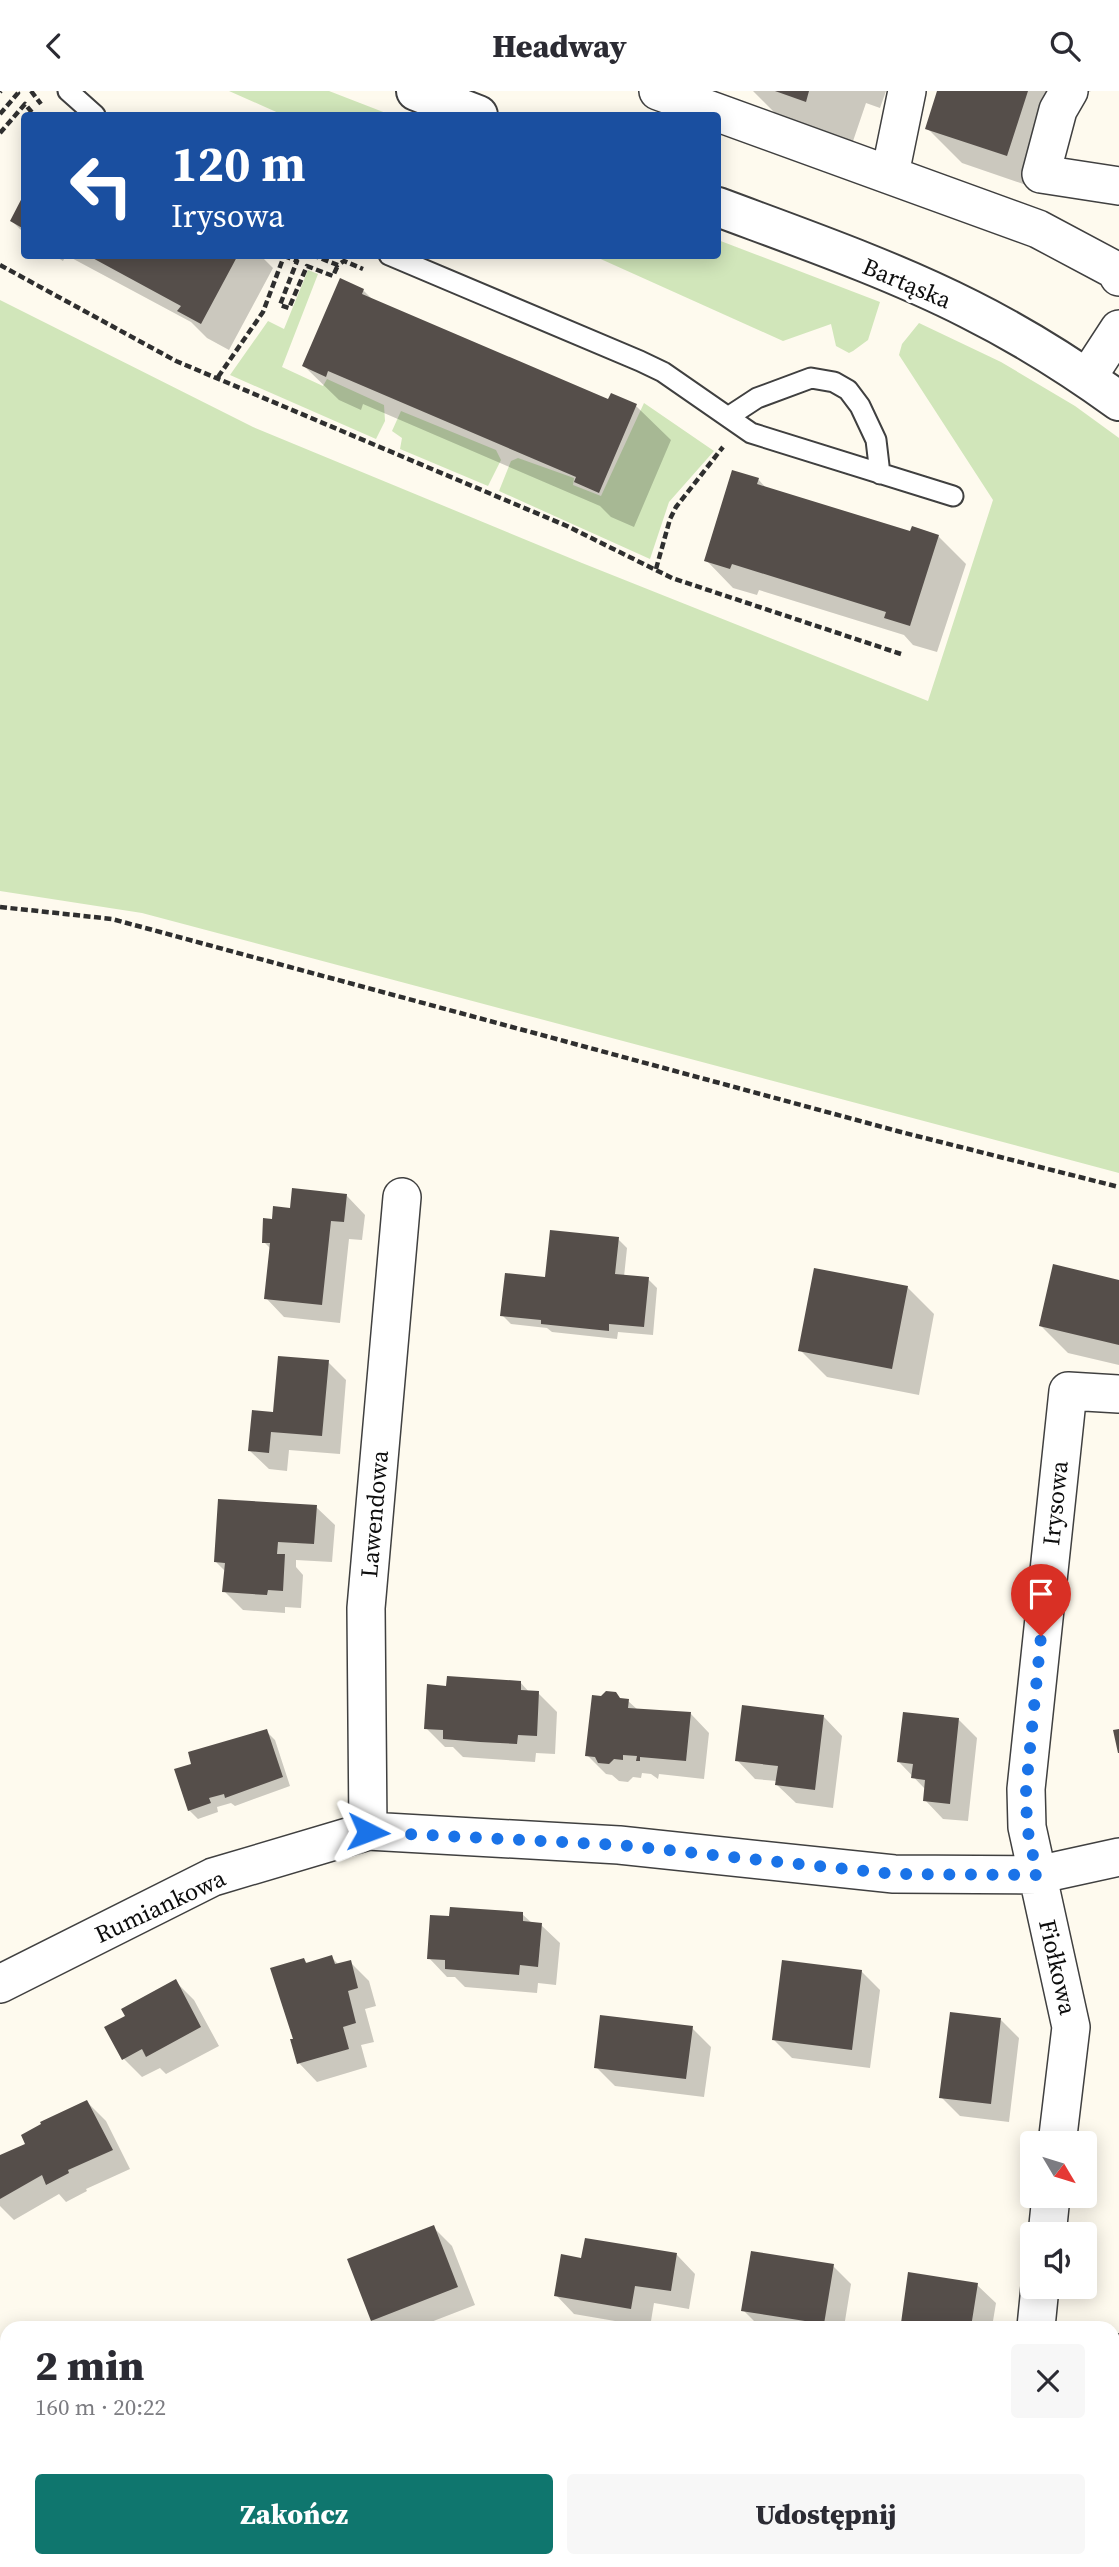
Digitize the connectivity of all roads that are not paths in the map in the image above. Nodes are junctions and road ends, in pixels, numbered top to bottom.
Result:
1 (68, 91) edge
2 (416, 91) edge
3 (658, 91) edge
4 (907, 91) edge
5 (1069, 91) edge
6 (697, 98) edge
7 (91, 112) edge
8 (470, 112) edge
9 (890, 174) junction
10 (1119, 186) edge
11 (721, 208) edge
12 (398, 259) edge
13 (1119, 277) edge
14 (1119, 329) edge
15 (1087, 378) junction
16 (1119, 401) edge
17 (728, 417) junction
18 (880, 474) junction
19 (953, 496) dead end
20 (402, 1197) dead end
21 (1119, 1394) edge
22 (368, 1832) junction
23 (1119, 1857) edge
24 (1037, 1875) junction
25 (0, 1984) edge
26 (1059, 2131) edge
27 (1040, 2299) edge
28 (1037, 2321) edge

1 - 7 lane
2 - 8 street
3 - 6 street
4 - 9 street
5 - 10 street
6 - 9 street
9 - 13 street
11 - 15 street, Bartąska
12 - 17 lane
14 - 15 street
15 - 16 street, Bartąska
17 - 18 lane
17 - 18 lane
18 - 19 lane
20 - 22 street, Lawendowa
21 - 24 street, Irysowa
22 - 24 street, Rumiankowa
22 - 25 street, Rumiankowa
23 - 24 street, Rumiankowa
24 - 26 street, Fiołkowa
27 - 28 street

